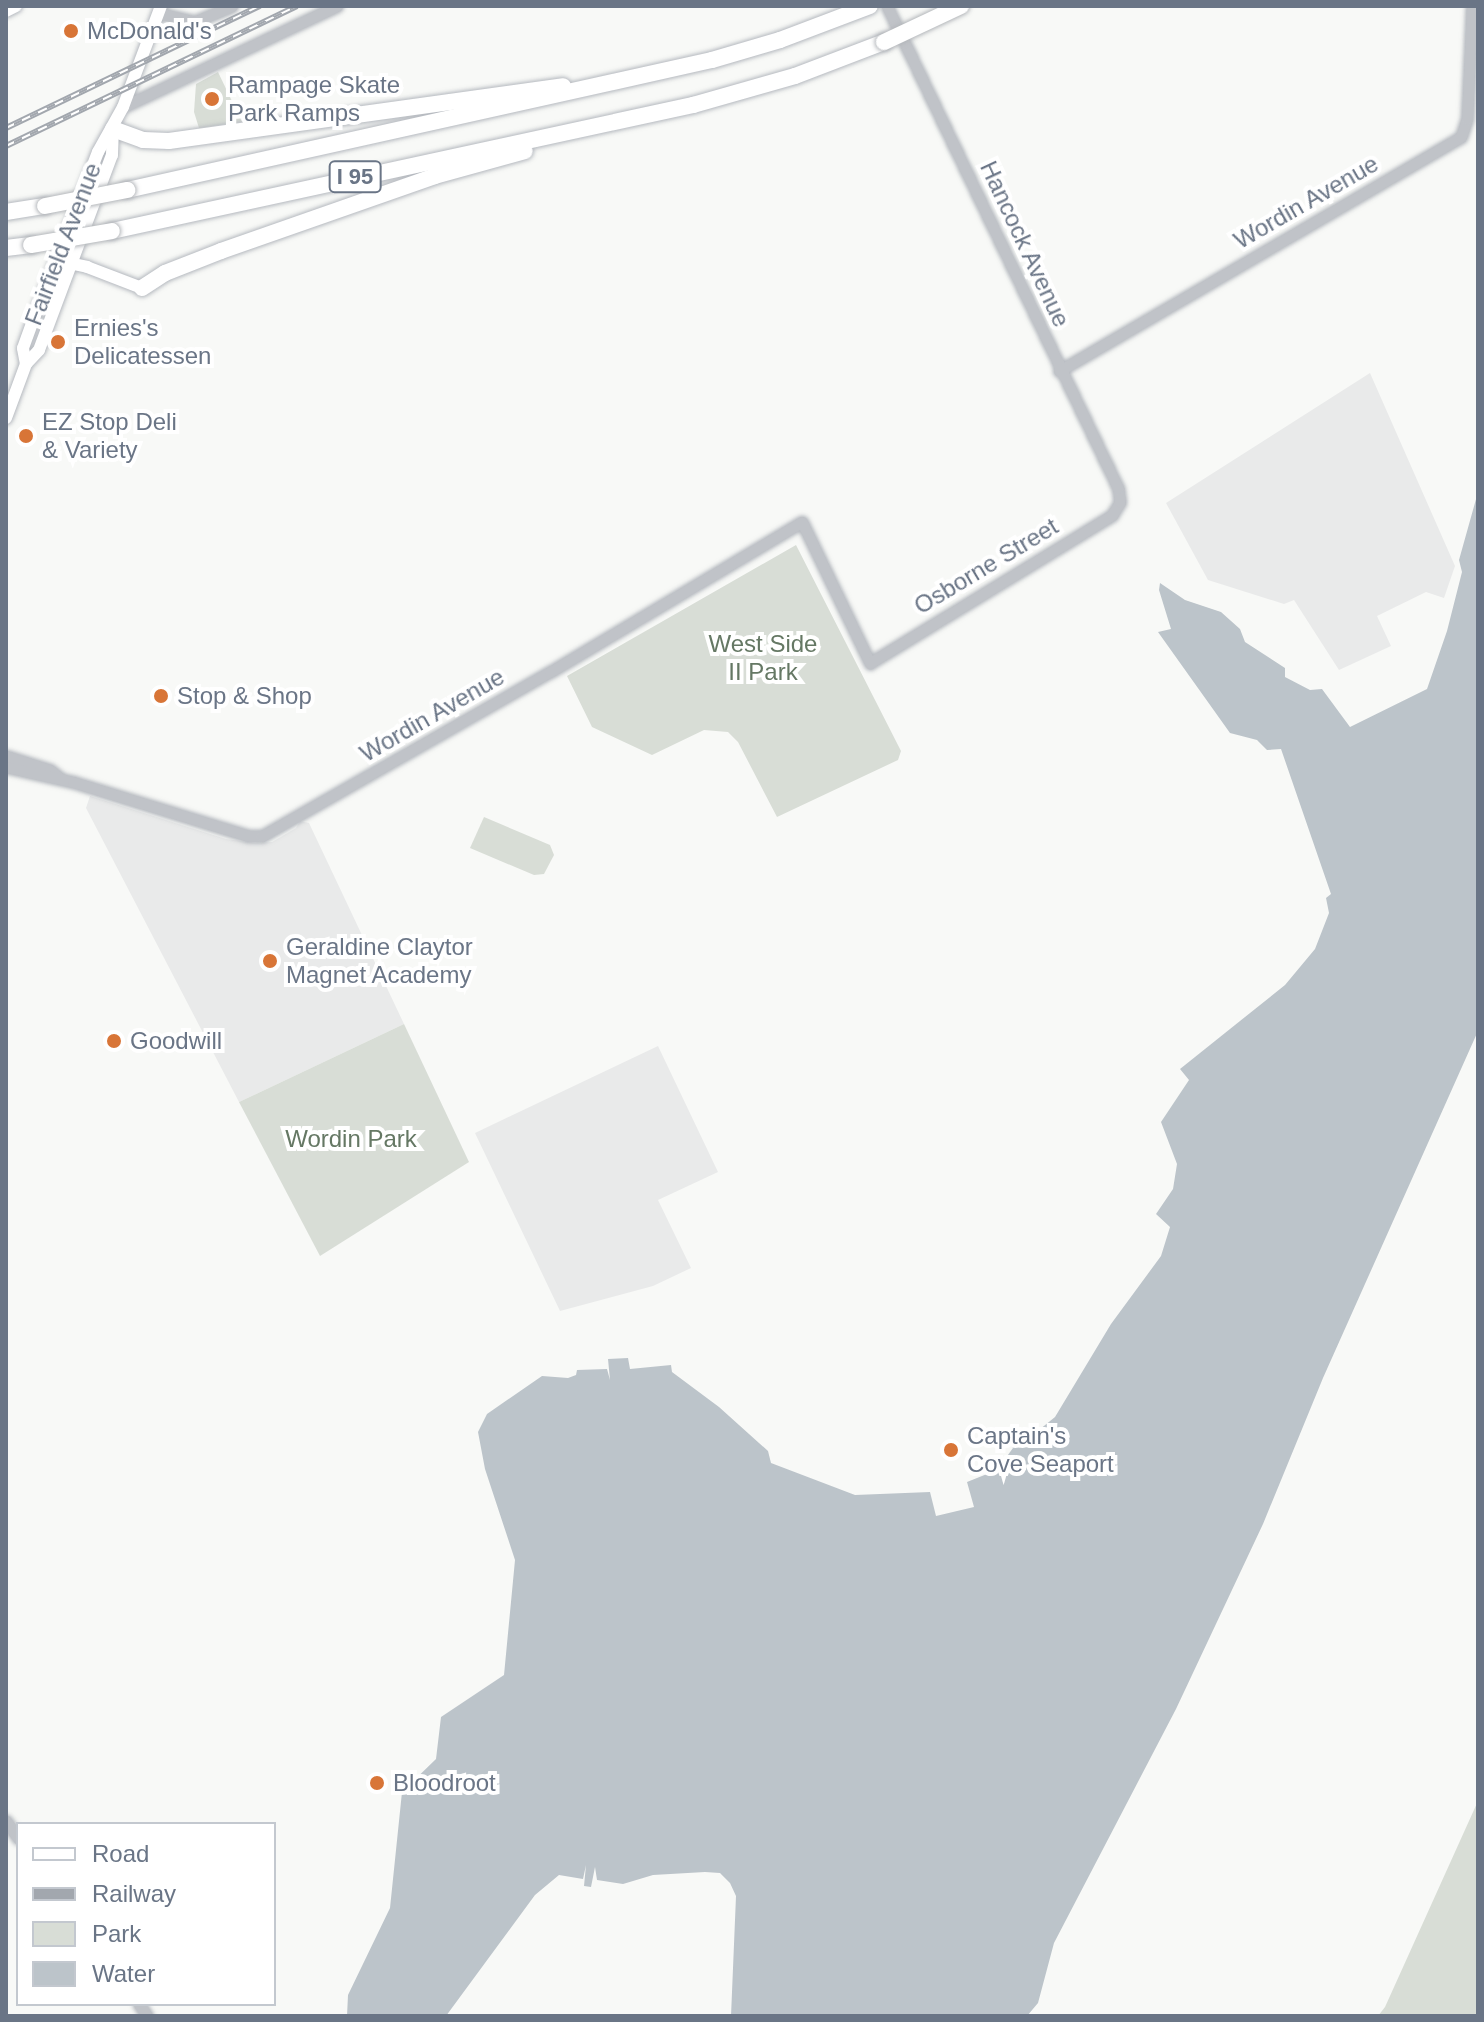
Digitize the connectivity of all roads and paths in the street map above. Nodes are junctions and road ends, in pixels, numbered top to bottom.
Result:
1 (16, 6) edge
2 (232, 6) edge
3 (337, 6) edge
4 (869, 6) edge
5 (887, 6) edge
6 (961, 6) edge
7 (1472, 6) edge
8 (160, 10) edge
9 (6, 11) edge
10 (579, 88) junction
11 (123, 107) junction
12 (599, 126) junction
13 (113, 129) junction
14 (6, 212) edge
15 (6, 248) edge
16 (64, 262) junction
17 (142, 288) joint
18 (1059, 371) junction
19 (6, 418) edge
20 (1120, 502) joint
21 (802, 522) joint
22 (6, 756) edge
23 (6, 767) edge
24 (61, 780) junction

1 - 9 main road
2 - 8 street
3 - 11 street
4 - 10 highway
5 - 18 street, Hancock Avenue
6 - 12 highway, I 95, bridge
7 - 18 street, Wordin Avenue
8 - 11 main road, Fairfield Avenue
10 - 13 highway
10 - 14 highway, I 95, bridge
11 - 13 main road, Fairfield Avenue
12 - 15 highway, I 95, bridge
12 - 17 highway
13 - 16 main road, Fairfield Avenue
16 - 17 main road
16 - 19 main road, Fairfield Avenue
18 - 20 street, Hancock Avenue
20 - 21 street, Osborne Street
21 - 24 street, Wordin Avenue
22 - 24 street, Wordin Avenue
23 - 24 street, Wordin Avenue

